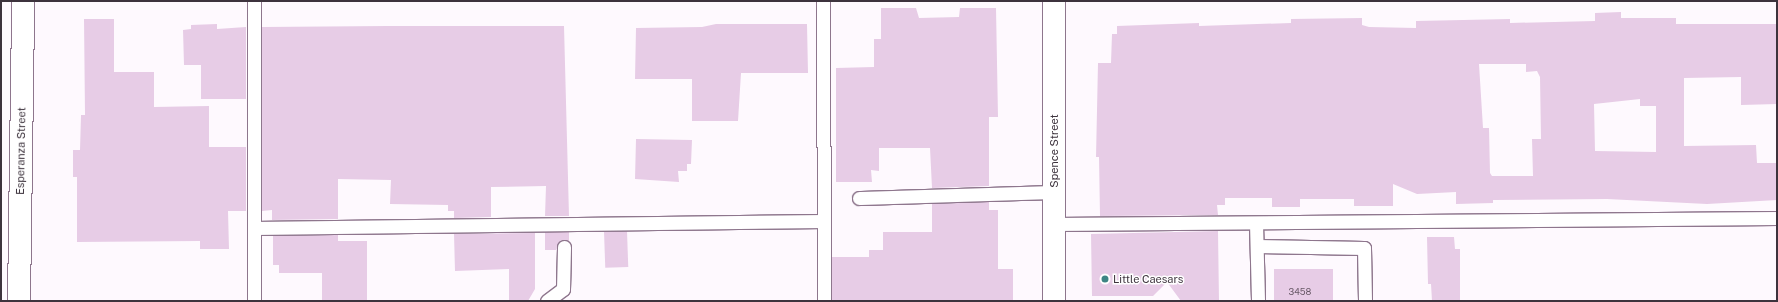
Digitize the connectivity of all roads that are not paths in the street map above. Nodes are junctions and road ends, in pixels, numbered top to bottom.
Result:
1 (23, 1) edge
2 (254, 1) edge
3 (823, 1) edge
4 (1054, 1) edge
5 (1054, 192) junction
6 (859, 198) dead end
7 (1777, 218) edge
8 (824, 220) junction
9 (1256, 223) junction
10 (1054, 224) junction
11 (254, 228) junction
12 (1257, 246) junction
13 (564, 247) dead end
14 (19, 301) edge
15 (254, 301) edge
16 (547, 301) edge
17 (824, 301) edge
18 (1054, 301) edge
19 (1258, 301) edge
20 (1365, 301) edge

1 - 14 street, Esperanza Street
2 - 11 lane
3 - 8 lane
4 - 5 street, Spence Street
5 - 6 lane
5 - 10 street, Spence Street
7 - 9 lane
8 - 11 lane
8 - 17 lane
9 - 10 lane
9 - 12 lane
10 - 18 street, Spence Street
11 - 15 lane
12 - 19 lane
12 - 20 lane
13 - 16 lane

